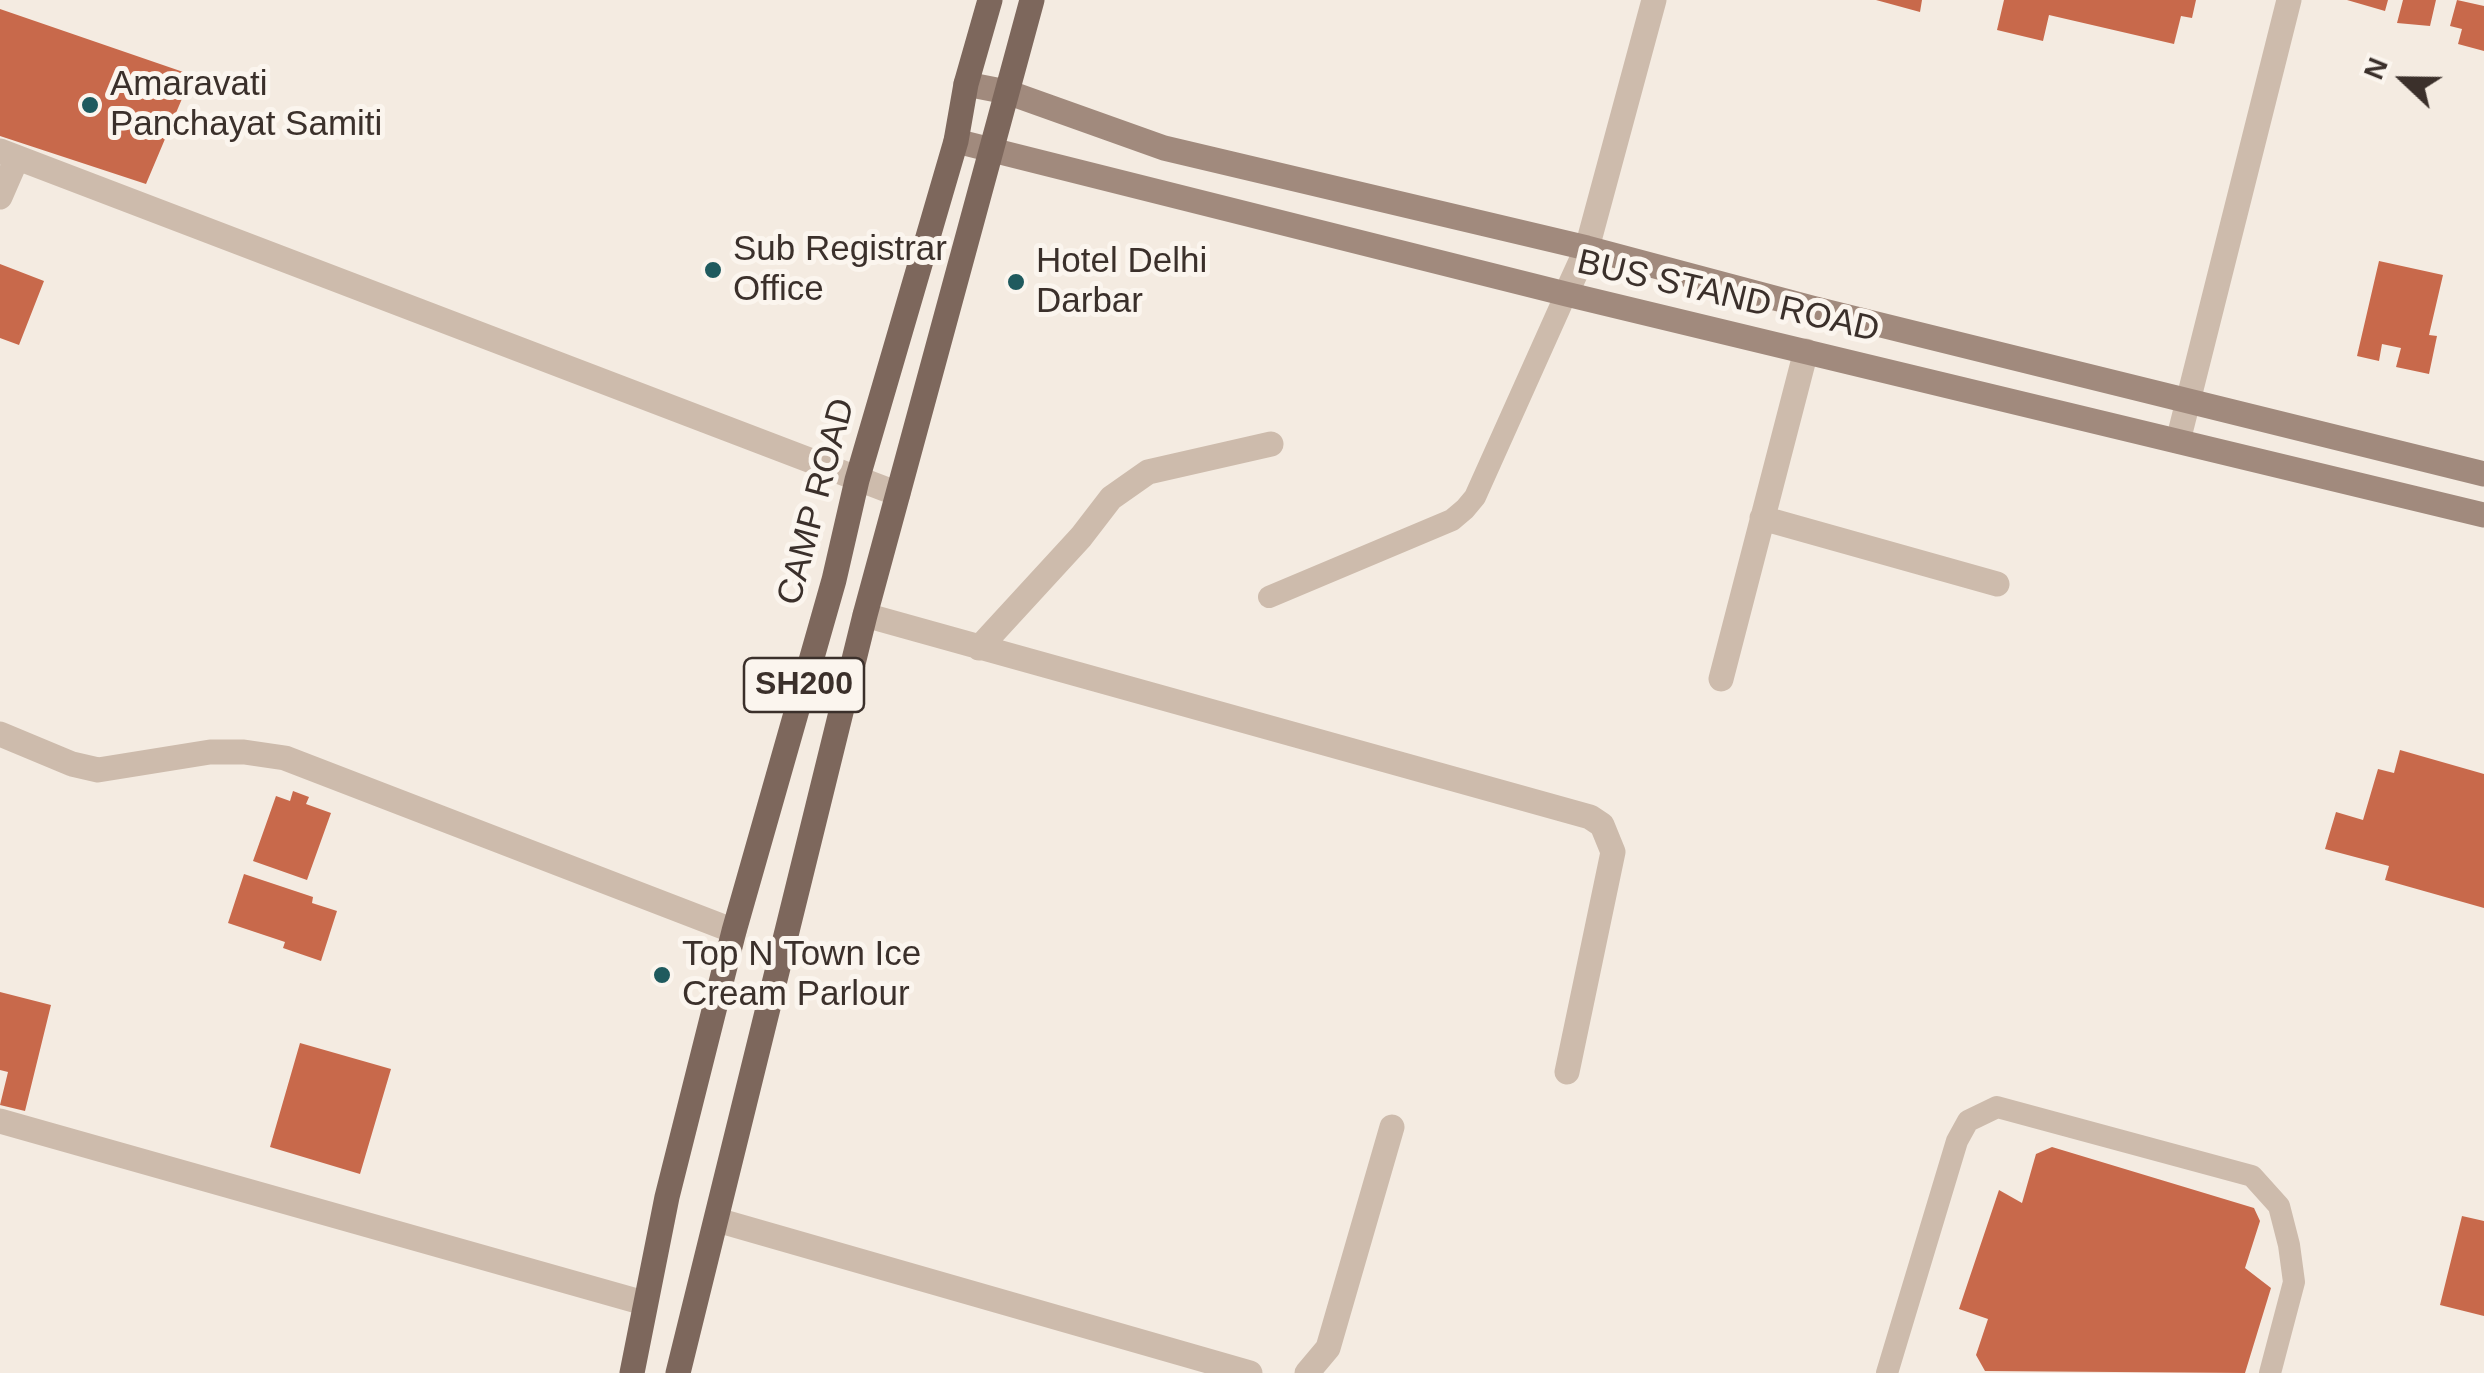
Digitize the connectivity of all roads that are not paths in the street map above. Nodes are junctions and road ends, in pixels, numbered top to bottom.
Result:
1 (990, 0) edge
2 (1032, 0) edge
3 (1654, 0) edge
4 (2289, 0) edge
5 (966, 84) junction
6 (1007, 92) junction
7 (956, 141) junction
8 (990, 149) junction
9 (9, 154) edge
10 (0, 197) edge
11 (1588, 248) junction
12 (1566, 294) junction
13 (1806, 351) junction
14 (2188, 402) junction
15 (2178, 441) junction
16 (1271, 444) dead end
17 (2484, 474) edge
18 (856, 480) junction
19 (898, 494) junction
20 (2484, 515) edge
21 (1762, 518) junction
22 (1997, 584) dead end
23 (1269, 596) dead end
24 (865, 615) junction
25 (979, 648) junction
26 (1721, 679) dead end
27 (0, 734) edge
28 (734, 931) junction
29 (1567, 1072) dead end
30 (0, 1121) edge
31 (1392, 1127) dead end
32 (717, 1220) junction
33 (644, 1303) junction
34 (632, 1373) edge
35 (678, 1373) edge
36 (1250, 1373) edge
37 (1307, 1373) edge
38 (1887, 1373) edge
39 (2270, 1373) edge

1 - 5 main road, CAMP ROAD / SH200
2 - 6 main road, SH200
3 - 11 street
4 - 14 street
5 - 6 street, BUS STAND ROAD
5 - 7 main road, CAMP ROAD / SH200
6 - 8 main road, SH200
6 - 11 street, BUS STAND ROAD
7 - 8 street, BUS STAND ROAD
7 - 18 main road, CAMP ROAD / SH200
8 - 12 street, BUS STAND ROAD
8 - 19 main road, SH200
9 - 10 street
9 - 18 street
11 - 12 street
11 - 14 street, BUS STAND ROAD
12 - 13 street, BUS STAND ROAD
12 - 23 lane
13 - 15 street, BUS STAND ROAD
13 - 21 street
14 - 15 street
14 - 17 street, BUS STAND ROAD
15 - 20 street, BUS STAND ROAD
16 - 25 street
18 - 19 street
18 - 28 main road, CAMP ROAD / SH200
19 - 24 main road, SH200
21 - 22 street
21 - 26 street
24 - 25 street
24 - 32 main road, SH200
25 - 29 street
27 - 28 street
28 - 33 main road, CAMP ROAD / SH200
30 - 33 street
31 - 37 street
32 - 35 main road, SH200
32 - 36 street
33 - 34 main road, CAMP ROAD / SH200
38 - 39 lane

